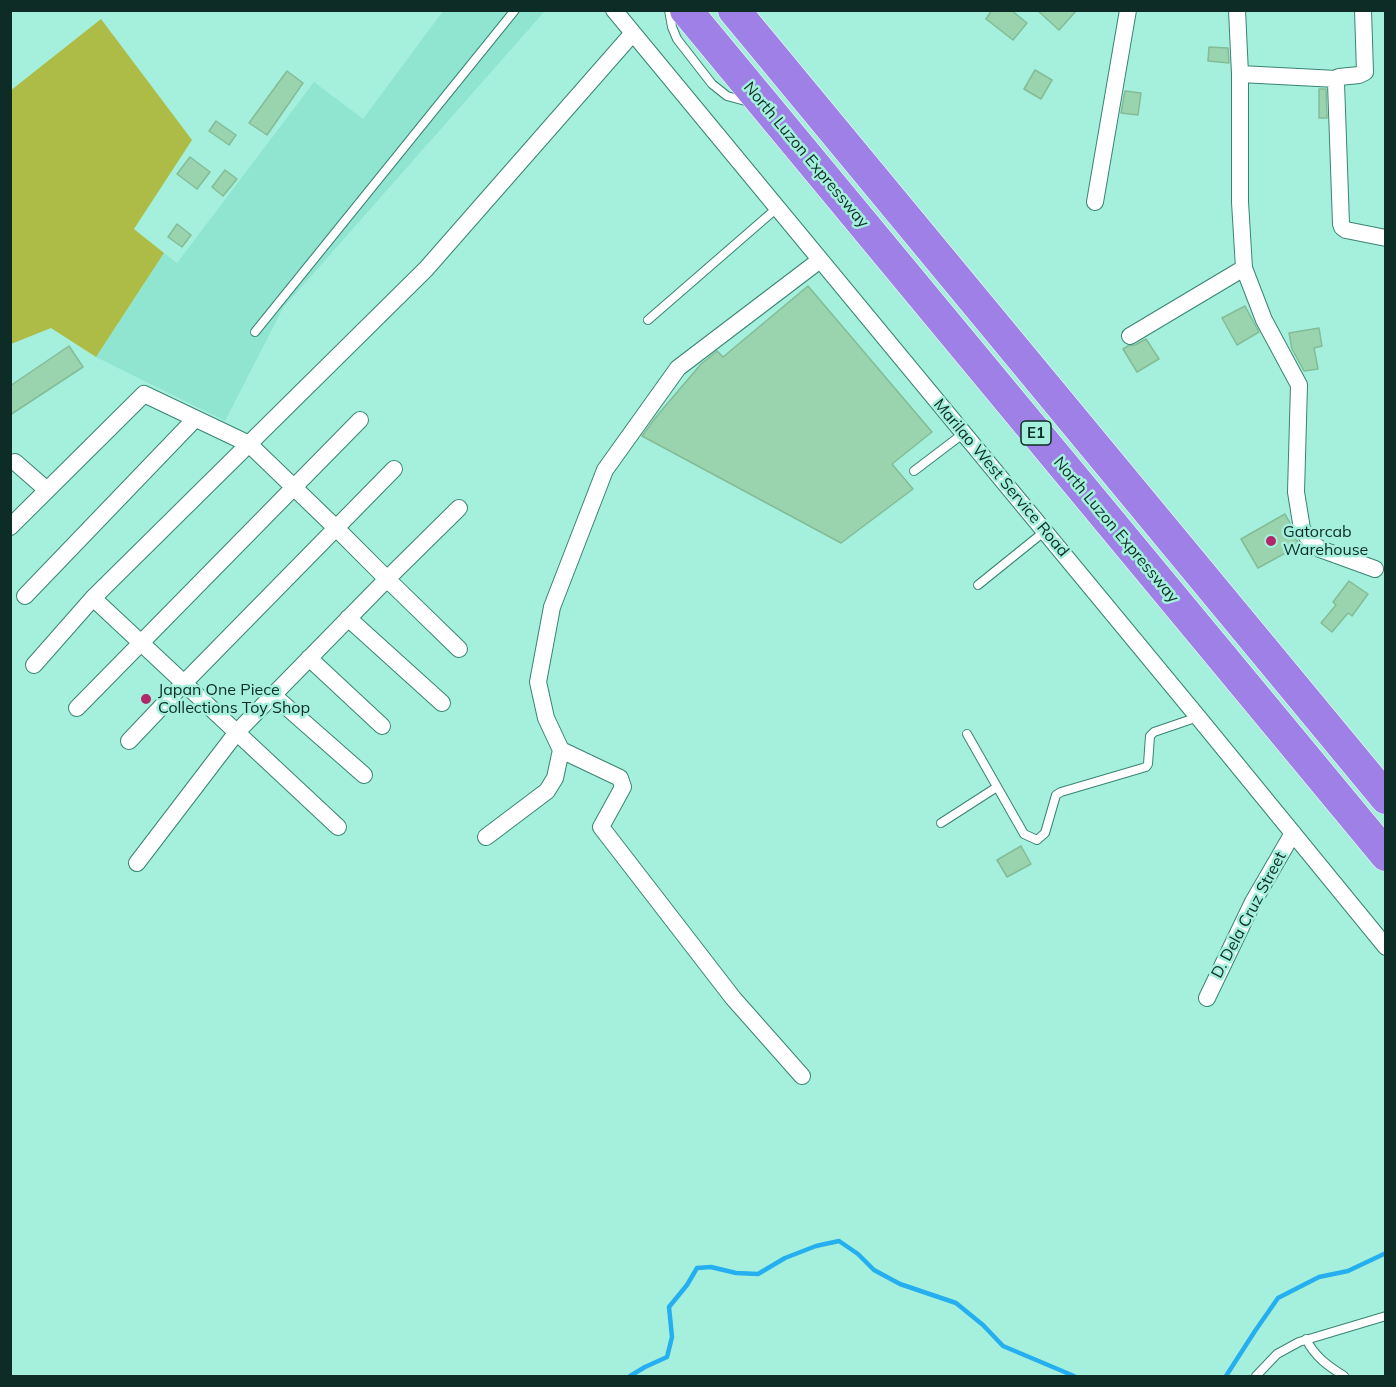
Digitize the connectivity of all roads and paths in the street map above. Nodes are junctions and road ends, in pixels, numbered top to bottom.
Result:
1 (515, 10) edge
2 (614, 10) edge
3 (669, 10) edge
4 (686, 10) edge
5 (734, 10) edge
6 (1128, 10) edge
7 (1237, 10) edge
8 (1363, 10) edge
9 (633, 33) junction
10 (1240, 74) junction
11 (1337, 79) junction
12 (766, 107) junction
13 (1095, 202) dead end
14 (777, 207) junction
15 (1386, 238) edge
16 (820, 260) junction
17 (1244, 268) junction
18 (648, 320) dead end
19 (255, 332) dead end
20 (1130, 336) dead end
21 (195, 419) junction
22 (360, 420) dead end
23 (963, 433) junction
24 (249, 444) junction
25 (15, 462) dead end
26 (394, 469) dead end
27 (914, 471) dead end
28 (294, 487) junction
29 (47, 490) junction
30 (459, 508) dead end
31 (10, 527) edge
32 (336, 528) junction
33 (1044, 531) junction
34 (1375, 569) dead end
35 (387, 579) junction
36 (978, 585) dead end
37 (25, 596) dead end
38 (93, 598) junction
39 (348, 618) junction
40 (141, 643) junction
41 (459, 649) dead end
42 (309, 658) junction
43 (34, 665) dead end
44 (184, 683) junction
45 (273, 695) junction
46 (442, 703) dead end
47 (77, 708) dead end
48 (1198, 717) junction
49 (382, 726) dead end
50 (237, 732) junction
51 (967, 735) dead end
52 (129, 741) dead end
53 (561, 750) junction
54 (364, 775) dead end
55 (997, 787) junction
56 (1386, 798) edge
57 (941, 823) dead end
58 (338, 827) dead end
59 (1293, 833) junction
60 (486, 837) dead end
61 (1386, 855) edge
62 (137, 863) dead end
63 (1386, 947) edge
64 (1207, 998) dead end
65 (802, 1076) dead end
66 (1386, 1316) edge
67 (1306, 1339) junction
68 (1256, 1377) edge
69 (1344, 1377) edge

1 - 19 lane
2 - 9 street, Marilao West Service Road
3 - 12 lane
4 - 12 highway, North Luzon Expressway / E1
5 - 56 highway, E1
6 - 13 street
7 - 10 street
8 - 11 street
9 - 14 street, Marilao West Service Road
9 - 24 street
10 - 11 street
10 - 17 street
11 - 15 street
12 - 61 highway, North Luzon Expressway / E1
14 - 16 street, Marilao West Service Road
14 - 18 lane
16 - 23 street, Marilao West Service Road
16 - 53 street
17 - 20 street
17 - 34 street
21 - 24 street
21 - 29 street
21 - 37 street
22 - 28 street
23 - 27 lane
23 - 33 street, Marilao West Service Road
24 - 28 street
24 - 38 street
25 - 29 street
26 - 32 street
28 - 32 street
28 - 40 street
29 - 31 street
30 - 35 street
32 - 35 street
32 - 44 street
33 - 36 lane
33 - 48 street, Marilao West Service Road
35 - 39 street
35 - 41 street
38 - 40 street
38 - 43 street
39 - 42 street
39 - 46 street
40 - 44 street
40 - 47 street
42 - 45 street
42 - 49 street
44 - 50 street
44 - 52 street
45 - 50 street
45 - 54 street
48 - 55 lane
48 - 59 street, Marilao West Service Road
50 - 58 street
50 - 62 street
51 - 55 lane
53 - 60 street
53 - 65 street
55 - 57 lane
59 - 63 street, Marilao West Service Road
59 - 64 street, D. Dela Cruz Street
66 - 67 lane
67 - 68 lane
67 - 69 lane

